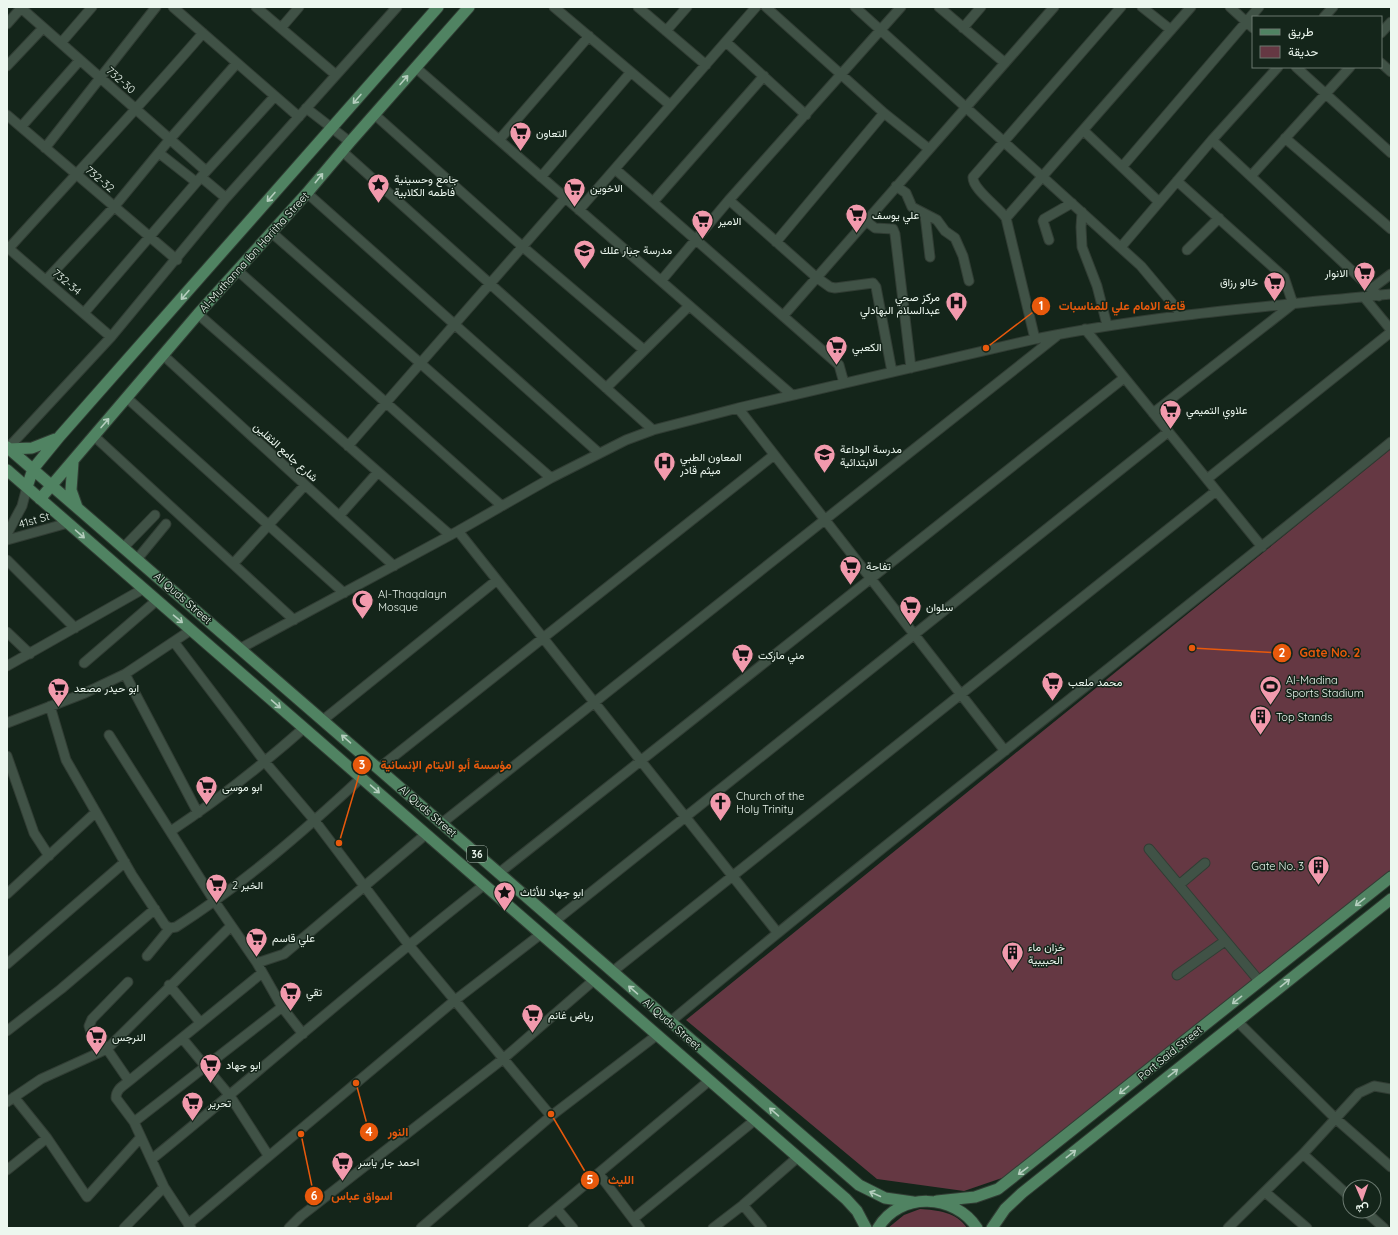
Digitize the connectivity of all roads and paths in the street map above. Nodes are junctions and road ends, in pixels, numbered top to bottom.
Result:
1 (21, 7) edge
2 (92, 7) edge
3 (156, 7) edge
4 (173, 7) edge
5 (256, 7) edge
6 (299, 7) edge
7 (397, 7) edge
8 (438, 7) edge
9 (468, 7) edge
10 (554, 7) edge
11 (638, 7) edge
12 (687, 7) edge
13 (756, 7) edge
14 (766, 7) edge
15 (855, 7) edge
16 (901, 7) edge
17 (939, 7) edge
18 (981, 7) edge
19 (1054, 7) edge
20 (1122, 7) edge
21 (1142, 7) edge
22 (1192, 7) edge
23 (1230, 7) edge
24 (1259, 7) edge
25 (1333, 7) edge
26 (1325, 16) edge
27 (1246, 21) junction
28 (1391, 22) edge
29 (7, 24) edge
30 (1252, 27) edge
31 (43, 28) junction
32 (281, 28) junction
33 (963, 28) junction
34 (666, 30) junction
35 (1171, 30) junction
36 (881, 31) junction
37 (1382, 32) edge
38 (203, 33) junction
39 (589, 36) junction
40 (726, 42) junction
41 (61, 43) junction
42 (80, 60) junction
43 (237, 63) junction
44 (1005, 63) junction
45 (1382, 64) edge
46 (706, 65) junction
47 (7, 66) edge
48 (415, 67) junction
49 (1277, 68) edge
50 (1297, 68) edge
51 (1349, 68) edge
52 (631, 72) junction
53 (1391, 72) edge
54 (336, 75) junction
55 (841, 75) junction
56 (764, 76) junction
57 (101, 78) junction
58 (1326, 94) junction
59 (275, 96) junction
60 (670, 105) junction
61 (966, 107) junction
62 (306, 108) junction
63 (137, 110) junction
64 (884, 113) junction
65 (374, 114) junction
66 (7, 115) edge
67 (806, 115) junction
68 (299, 117) junction
69 (21, 127) junction
70 (332, 128) junction
71 (1084, 130) junction
72 (1285, 138) junction
73 (170, 139) junction
74 (499, 140) junction
75 (1212, 140) junction
76 (350, 142) junction
77 (1004, 142) junction
78 (45, 148) junction
79 (929, 149) junction
80 (342, 151) junction
81 (159, 153) junction
82 (1391, 153) edge
83 (1122, 167) junction
84 (615, 169) junction
85 (76, 174) junction
86 (1043, 176) junction
87 (1251, 176) junction
88 (201, 177) junction
89 (542, 177) junction
90 (1177, 181) junction
91 (896, 186) junction
92 (307, 193) junction
93 (226, 198) junction
94 (565, 198) junction
95 (729, 200) junction
96 (653, 202) junction
97 (1160, 202) junction
98 (1072, 203) junction
99 (114, 207) junction
100 (578, 210) junction
101 (1082, 212) junction
102 (925, 215) junction
103 (1006, 218) junction
104 (1219, 218) junction
105 (866, 221) junction
106 (1391, 229) edge
107 (271, 232) junction
108 (150, 237) junction
109 (696, 239) junction
110 (1049, 240) dead end
111 (776, 242) junction
112 (523, 247) junction
113 (1121, 247) junction
114 (8, 248) edge
115 (1187, 250) dead end
116 (930, 257) dead end
117 (177, 260) junction
118 (237, 270) junction
119 (1391, 274) edge
120 (816, 277) junction
121 (46, 280) junction
122 (661, 281) junction
123 (969, 281) dead end
124 (490, 284) junction
125 (1371, 289) junction
126 (1391, 294) edge
127 (1379, 296) junction
128 (1364, 297) junction
129 (1293, 304) junction
130 (689, 306) junction
131 (84, 313) junction
132 (198, 314) junction
133 (1182, 315) junction
134 (783, 316) junction
135 (454, 325) junction
136 (1107, 325) junction
137 (1085, 329) junction
138 (1391, 331) edge
139 (1059, 334) junction
140 (111, 337) junction
141 (1036, 339) junction
142 (644, 350) junction
143 (163, 356) junction
144 (420, 364) junction
145 (911, 368) junction
146 (892, 372) junction
147 (1124, 378) junction
148 (844, 383) junction
149 (606, 388) junction
150 (792, 395) junction
151 (127, 398) junction
152 (387, 402) junction
153 (738, 408) junction
154 (1153, 413) junction
155 (653, 430) junction
156 (1168, 432) junction
157 (60, 436) junction
158 (94, 436) junction
159 (1391, 442) edge
160 (348, 446) junction
161 (8, 448) edge
162 (599, 453) junction
163 (774, 455) junction
164 (73, 462) junction
165 (33, 469) junction
166 (7, 470) edge
167 (378, 472) junction
168 (551, 478) junction
169 (1207, 479) junction
170 (52, 485) junction
171 (305, 485) junction
172 (27, 487) junction
173 (1216, 490) junction
174 (40, 499) junction
175 (502, 506) junction
176 (77, 508) junction
177 (155, 515) dead end
178 (339, 516) junction
179 (825, 520) junction
180 (68, 523) junction
181 (166, 524) dead end
182 (268, 525) junction
183 (454, 533) junction
184 (7, 534) edge
185 (7, 540) edge
186 (124, 547) junction
187 (1262, 547) junction
188 (138, 558) junction
189 (7, 560) edge
190 (233, 564) junction
191 (394, 566) junction
192 (870, 578) junction
193 (497, 580) junction
194 (144, 589) junction
195 (344, 593) junction
196 (156, 601) junction
197 (294, 620) junction
198 (75, 628) junction
199 (191, 630) junction
200 (7, 632) edge
201 (914, 635) junction
202 (543, 638) junction
203 (174, 642) junction
204 (241, 648) junction
205 (30, 654) junction
206 (84, 663) dead end
207 (7, 666) edge
208 (125, 674) junction
209 (960, 694) junction
210 (594, 702) junction
211 (50, 706) junction
212 (323, 720) junction
213 (7, 723) edge
214 (304, 728) junction
215 (109, 735) dead end
216 (1005, 751) junction
217 (7, 757) edge
218 (640, 761) junction
219 (265, 762) junction
220 (379, 768) junction
221 (361, 778) junction
222 (408, 794) junction
223 (396, 808) junction
224 (96, 812) junction
225 (198, 813) junction
226 (685, 817) junction
227 (315, 821) junction
228 (442, 823) junction
229 (171, 831) junction
230 (425, 835) junction
231 (1149, 849) dead end
232 (49, 856) junction
233 (125, 862) junction
234 (1206, 863) dead end
235 (499, 872) junction
236 (732, 876) junction
237 (1391, 877) edge
238 (484, 884) junction
239 (1179, 885) junction
240 (364, 886) junction
241 (7, 893) edge
242 (1391, 899) edge
243 (215, 902) junction
244 (155, 909) junction
245 (555, 922) junction
246 (231, 926) junction
247 (170, 928) junction
248 (777, 932) junction
249 (542, 934) junction
250 (1225, 941) junction
251 (578, 942) junction
252 (408, 944) junction
253 (558, 949) junction
254 (147, 956) dead end
255 (573, 961) junction
256 (256, 963) junction
257 (7, 964) edge
258 (612, 972) junction
259 (262, 973) junction
260 (1177, 975) dead end
261 (594, 980) junction
262 (128, 982) dead end
263 (1260, 982) junction
264 (169, 985) junction
265 (454, 1001) junction
266 (282, 1007) junction
267 (1237, 1021) junction
268 (200, 1022) junction
269 (670, 1022) junction
270 (7, 1031) edge
271 (303, 1034) junction
272 (657, 1035) junction
273 (1190, 1037) junction
274 (182, 1038) junction
275 (107, 1049) junction
276 (1201, 1051) junction
277 (503, 1059) junction
278 (205, 1067) junction
279 (710, 1080) junction
280 (129, 1081) junction
281 (1391, 1089) edge
282 (230, 1096) junction
283 (11, 1099) edge
284 (551, 1116) junction
285 (1335, 1118) junction
286 (755, 1120) junction
287 (134, 1122) junction
288 (141, 1137) junction
289 (47, 1138) junction
290 (1303, 1154) junction
291 (268, 1155) junction
292 (798, 1157) junction
293 (152, 1159) junction
294 (1391, 1167) edge
295 (7, 1170) edge
296 (599, 1174) junction
297 (164, 1187) junction
298 (1342, 1190) edge
299 (1265, 1192) junction
300 (937, 1201) junction
301 (912, 1202) junction
302 (743, 1205) junction
303 (558, 1209) junction
304 (633, 1219) junction
305 (1374, 1219) edge
306 (189, 1226) edge
307 (124, 1228) edge
308 (289, 1228) edge
309 (421, 1228) edge
310 (533, 1228) edge
311 (573, 1228) edge
312 (640, 1228) edge
313 (713, 1228) edge
314 (762, 1228) edge
315 (866, 1228) edge
316 (878, 1228) edge
317 (977, 1228) edge
318 (992, 1228) edge
319 (1228, 1228) edge
320 (1307, 1228) edge
321 (1384, 1228) edge

1 - 29 street
1 - 31 street, 732-30
2 - 41 street
3 - 57 street
4 - 38 street
5 - 32 street
6 - 32 street
7 - 54 street
8 -> 70 main road, Al-Muthanna ibn Haritha Street
9 - 48 main road, Al-Muthanna ibn Haritha Street
10 - 39 street
11 - 34 street
12 - 34 street
13 - 40 street
14 - 55 street
15 - 36 street
16 - 36 street
17 - 33 street
18 - 33 street
19 - 44 street
20 - 77 street
21 - 35 street
22 - 35 street
23 - 27 street
24 - 27 street
25 - 26 street
27 - 30 street
27 - 83 street
28 - 37 street
31 - 41 street, 732-30
31 - 47 street
32 - 54 street
33 - 44 street
34 - 46 street
35 - 71 street
36 - 55 street
36 - 61 street
38 - 43 street
38 - 63 street
39 - 52 street
39 - 74 street
40 - 46 street
40 - 56 street
41 - 42 street, 732-30
42 - 57 street, 732-30
42 - 69 street
43 - 59 street
43 - 73 street
44 - 61 street
45 - 53 street
46 - 60 street
65 -> 48 main road, Al-Muthanna ibn Haritha Street
48 - 74 street
49 - 75 street
50 - 58 street
51 - 58 street
52 - 60 street
52 - 89 street
54 - 62 street
55 - 64 street
55 - 67 street
56 - 67 street
56 - 96 street
57 - 63 street, 732-30
57 - 78 street
58 - 72 street
58 - 82 street
59 - 68 street
59 - 88 street
60 - 84 street
61 - 77 street
61 - 79 street
62 - 68 street
62 - 70 street
63 - 73 street, 732-30
63 - 85 street
64 - 79 street
64 - 111 street
65 - 76 main road, Al-Muthanna ibn Haritha Street
65 - 112 street
66 - 69 street, 732-32
67 - 95 street
68 - 93 street
69 - 78 street, 732-32
70 - 76 street
70 -> 157 main road, Al-Muthanna ibn Haritha Street
71 - 83 street
71 - 86 street
72 - 87 street
72 - 106 street
73 - 81 street
73 - 88 street, 732-30
74 - 89 street
75 - 87 street
75 - 90 street
76 - 80 main road, Al-Muthanna ibn Haritha Street
77 - 86 street
77 - 103 street
78 - 85 street, 732-32
79 - 91 street
92 -> 80 main road, Al-Muthanna ibn Haritha Street
80 - 124 street
81 - 88 street
81 - 99 street
83 - 97 street
84 - 96 street
84 - 100 street
85 - 99 street, 732-32
85 - 114 street
86 - 98 street
86 - 103 street
87 - 125 street
88 - 93 street
88 - 108 street
89 - 94 street
90 - 97 street
90 - 104 street
91 - 102 street
91 - 105 street
92 - 107 main road, Al-Muthanna ibn Haritha Street
92 - 135 street
93 - 117 street
94 - 100 street
94 - 112 street
95 - 109 street
95 - 111 street
96 - 109 street
97 - 113 street
98 - 101 street
98 - 110 street
99 - 108 street, 732-32
99 - 121 street
100 - 122 street
101 - 113 street
101 - 136 street
102 - 116 street
102 - 123 street
103 - 141 street
104 - 115 street
104 - 129 street
105 - 120 street
105 - 145 street
107 - 118 main road, Al-Muthanna ibn Haritha Street
107 - 144 street
108 - 117 street, 732-32
108 - 131 street
109 - 122 street
109 - 134 street
111 - 120 street
112 - 124 street
112 - 142 street
113 - 133 street
114 - 121 street, 732-34
117 - 140 street
118 - 132 main road, Al-Muthanna ibn Haritha Street
118 - 152 street
119 - 125 street
120 - 134 street
120 - 146 street
121 - 131 street, 732-34
122 - 130 street
124 - 135 street
124 - 149 street
125 - 127 street
126 - 127 street
127 - 128 street
128 - 129 street
128 - 138 street
129 - 133 street
129 - 154 street
130 - 142 street
130 - 150 street
131 - 140 street, 732-34
132 - 143 main road, Al-Muthanna ibn Haritha Street
132 - 160 street
133 - 136 street
134 - 148 street
135 - 144 street
135 - 162 street
136 - 137 street
137 - 139 street
137 - 147 street
138 - 169 street
139 - 141 street
139 - 179 street
140 - 161 street
141 - 145 street
142 - 149 street
143 - 151 main road, Al-Muthanna ibn Haritha Street
143 - 171 street, شارع جامع الثقلين
144 - 152 street
144 - 168 street
145 - 146 street
146 - 148 street
147 - 154 street
147 - 192 street
148 - 150 street
149 - 155 street
150 - 153 street
158 -> 151 main road, Al-Muthanna ibn Haritha Street
151 - 182 street
152 - 160 street
152 - 175 street
153 - 155 street
153 - 163 street
154 - 156 street
155 - 162 street
156 - 169 street
156 - 201 street
157 - 161 main road
157 - 165 main road, Al-Muthanna ibn Haritha Street
158 - 164 main road, Al-Muthanna ibn Haritha Street
158 - 190 street
159 - 187 street
160 - 167 street
161 - 165 main road, Al Quds Street / 36
162 - 168 street
163 - 179 street
163 - 202 street
164 - 170 main road, Al-Muthanna ibn Haritha Street
164 - 176 main road
165 - 170 main road, Al Quds Street / 36
165 - 172 main road, Al-Muthanna ibn Haritha Street
166 - 172 main road, Al Quds Street / 36
167 - 178 street
167 - 183 street
168 - 175 street
169 - 173 street
170 - 174 main road, Al-Muthanna ibn Haritha Street
170 - 176 main road, Al Quds Street / 36
171 - 178 street, شارع جامع الثقلين
171 - 182 street
172 - 174 main road, Al Quds Street / 36
172 - 184 street, 41st St
173 - 187 street
173 - 209 street
174 - 180 main road, Al Quds Street / 36
175 - 183 street
176 - 186 main road, Al Quds Street / 36
177 - 186 street
178 - 191 street, شارع جامع الثقلين
179 - 192 street
179 - 210 street
180 - 185 street, 41st St
180 -> 194 main road, Al Quds Street / 36
181 - 188 street
182 - 190 street
182 - 195 street
183 - 191 street
183 - 193 street
186 - 188 main road, Al Quds Street / 36
187 - 216 street
188 - 204 main road, Al Quds Street / 36
189 - 198 street
190 - 197 street
191 - 195 street
192 - 201 street
192 - 218 street
193 - 202 street
193 - 212 street
194 - 196 main road, Al Quds Street / 36
194 - 198 street
195 - 197 street
196 -> 199 main road, Al Quds Street / 36
196 - 206 street
197 - 204 street
198 - 205 street
199 - 203 street
199 -> 214 main road, Al Quds Street / 36
200 - 205 street
201 - 209 street
201 - 226 street
202 - 210 street
202 - 220 street
203 - 208 street
203 - 219 street
204 - 212 main road, Al Quds Street / 36
205 - 207 street
208 - 211 street
208 - 225 street
209 - 216 street
209 - 236 street
210 - 218 street
210 - 228 street
211 - 213 street
211 - 224 street
220 -> 212 main road, Al Quds Street / 36
214 - 219 street
214 - 221 main road, Al Quds Street / 36
215 - 229 street
216 - 248 street
217 - 232 street
218 - 226 street
218 - 235 street
219 - 225 street
219 - 227 street
220 - 222 main road, Al Quds Street / 36
221 -> 223 main road, Al Quds Street / 36
221 - 227 street
222 - 223 main road
222 - 228 main road, Al Quds Street / 36
223 - 230 main road, Al Quds Street / 36
224 - 232 street
224 - 233 street
225 - 229 street
226 - 236 street
226 - 245 street
227 - 240 street
227 - 243 street
228 - 235 main road, Al Quds Street / 36
229 - 243 street
230 - 238 main road, Al Quds Street / 36
230 - 240 street
231 - 239 street
232 - 241 street
233 - 244 street
233 - 257 street
234 - 239 street
235 - 245 main road, Al Quds Street / 36
236 - 248 street
236 - 258 street
237 -> 263 main road, Port Said Street
238 - 249 main road, Al Quds Street / 36
238 - 252 street
239 - 250 street
240 - 252 street
240 - 256 street
267 -> 242 main road, Port Said Street
243 - 246 street
243 - 247 street
244 - 247 street
244 - 270 street
245 - 251 main road, Al Quds Street / 36
246 - 256 street
246 - 264 street
247 - 254 street
248 - 269 street
249 - 253 main road, Al Quds Street / 36
249 - 265 street
250 - 260 street
250 - 263 street
251 - 253 main road
251 - 255 main road
251 - 258 main road, Al Quds Street / 36
252 - 265 street
252 - 271 street
253 - 255 main road, Al Quds Street / 36
255 - 261 main road, Al Quds Street / 36
256 - 259 street
269 -> 258 main road, Al Quds Street / 36
259 - 266 street
259 - 268 street
261 - 272 main road, Al Quds Street / 36
261 - 277 street
262 - 275 street
263 -> 273 main road, Port Said Street
264 - 268 street
264 - 275 street
265 - 277 street
265 - 291 street
266 - 271 street
266 - 278 street
267 - 276 main road, Port Said Street
267 - 285 street
268 - 274 street
301 -> 269 main road, Al Quds Street / 36
271 - 282 street
272 - 279 main road, Al Quds Street / 36
272 - 284 street
273 - 276 main road
273 -> 300 main road, Port Said Street
274 - 278 street
274 - 280 street
275 - 280 street
275 - 283 street
318 -> 276 main road, Port Said Street
277 - 284 street
277 - 308 street
278 - 282 street
278 - 287 street
279 - 286 main road, Al Quds Street / 36
279 - 296 street
280 - 287 street
281 - 285 street
282 - 291 street
282 - 293 street
283 - 289 street
284 - 309 street
285 - 290 street
285 - 294 street
286 - 292 main road, Al Quds Street / 36
286 - 304 street
287 - 288 street
288 - 289 street
288 - 293 street
289 - 295 street
290 - 298 street
290 - 299 street
291 - 306 street
292 - 302 street
292 - 315 main road, Al Quds Street / 36
293 - 297 street
296 - 303 street
296 - 304 street
297 - 306 street
297 - 307 street
299 - 319 street
299 - 320 street
300 - 301 main road, Al Quds Street
300 - 317 main road
301 - 316 main road
302 - 313 street
302 - 314 street
303 - 310 street
303 - 311 street
304 - 312 street
305 - 321 street

